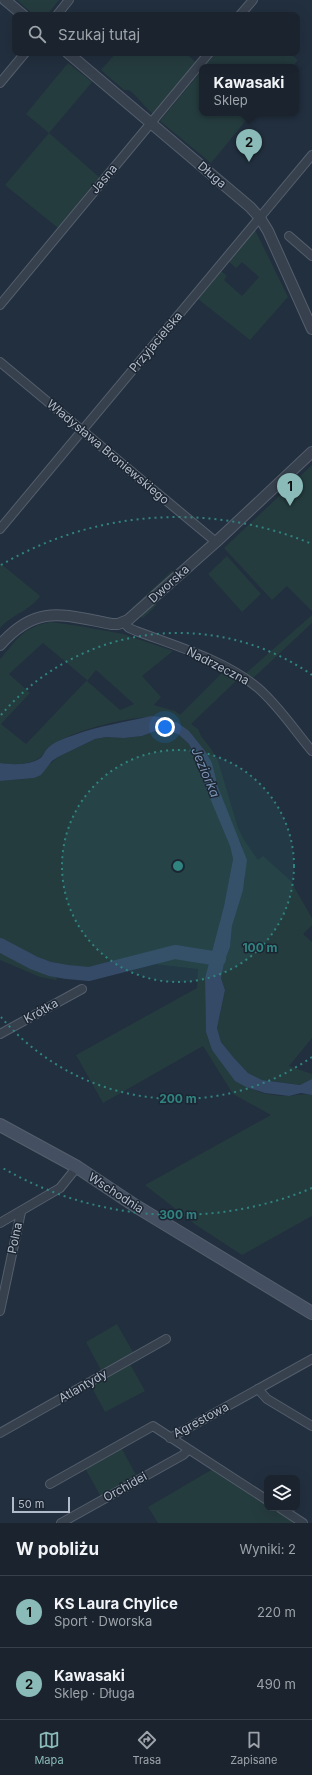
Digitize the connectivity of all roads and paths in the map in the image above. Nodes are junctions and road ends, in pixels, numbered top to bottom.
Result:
1 (5, 0) edge
2 (69, 0) edge
3 (253, 0) edge
4 (19, 12) edge
5 (59, 12) edge
6 (243, 12) edge
7 (22, 56) edge
8 (72, 56) edge
9 (206, 56) edge
10 (200, 64) edge
11 (199, 65) edge
12 (0, 83) edge
13 (151, 122) junction
14 (312, 155) edge
15 (260, 218) junction
16 (289, 236) dead end
17 (312, 256) edge
18 (0, 306) edge
19 (312, 329) edge
20 (0, 362) edge
21 (82, 430) junction
22 (312, 452) edge
23 (0, 529) edge
24 (216, 542) junction
25 (123, 622) junction
26 (0, 645) edge
27 (312, 751) edge
28 (82, 988) dead end
29 (0, 1034) edge
30 (0, 1125) edge
31 (77, 1167) junction
32 (21, 1212) junction
33 (0, 1223) edge
34 (0, 1311) edge
35 (312, 1313) edge
36 (166, 1339) dead end
37 (312, 1359) edge
38 (258, 1389) junction
39 (312, 1426) edge
40 (0, 1433) edge
41 (170, 1438) junction
42 (188, 1450) junction
43 (50, 1484) dead end
44 (264, 1498) edge
45 (285, 1511) edge
46 (61, 1523) edge
47 (303, 1523) edge

1 - 4 street
2 - 5 street
3 - 6 street
7 - 12 street
8 - 13 street, Długa
9 - 10 street, Jasna
11 - 13 street, Jasna
13 - 15 street, Długa
13 - 18 street, Jasna
14 - 15 street, Przyjacielska
15 - 19 street, Długa
15 - 21 street, Przyjacielska
16 - 17 street
20 - 21 street, Władysława Broniewskiego
21 - 23 street, Przyjacielska
21 - 24 street, Władysława Broniewskiego
22 - 24 street, Dworska
24 - 25 street, Dworska
25 - 26 street
25 - 27 street, Nadrzeczna
28 - 29 street, Krótka
30 - 31 main road, Wschodnia
31 - 32 street
31 - 35 main road, Wschodnia
32 - 33 street
32 - 34 street, Polna
36 - 40 street, Atlantydy
37 - 38 street, Agrestowa
38 - 39 street
38 - 41 street, Agrestowa
41 - 42 street
41 - 43 street, Agrestowa
42 - 44 street
42 - 46 street, Orchidei
45 - 47 street

